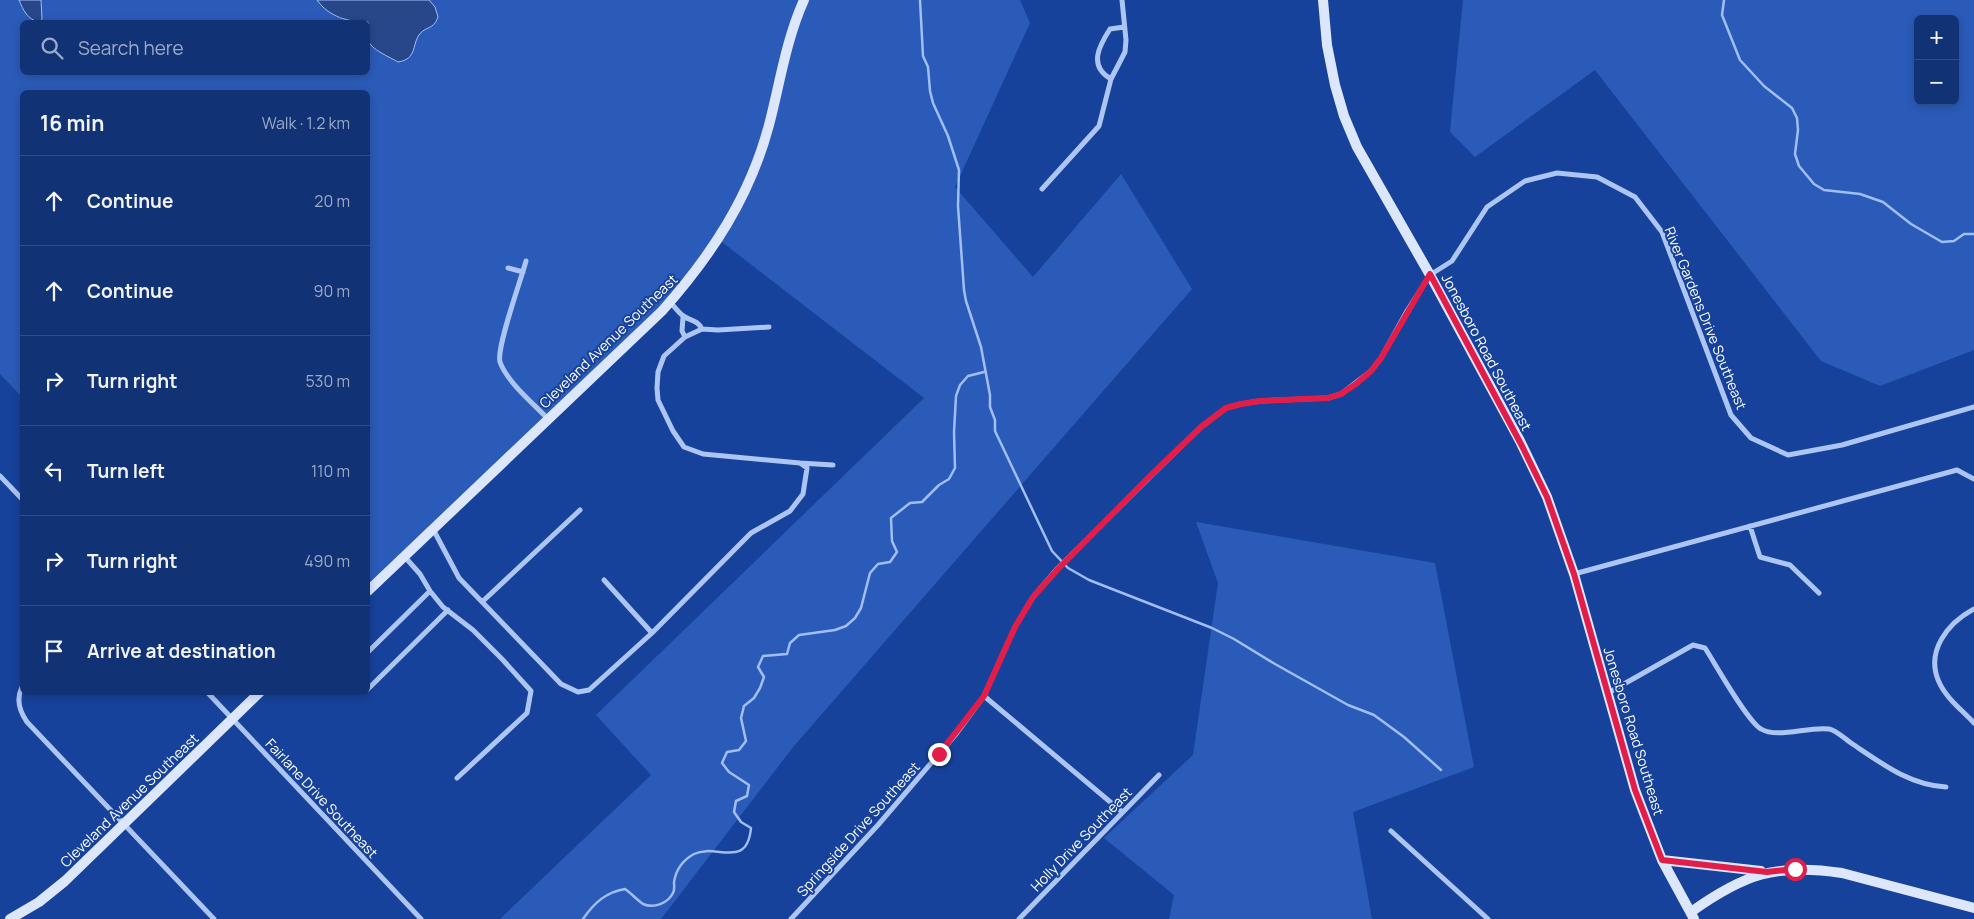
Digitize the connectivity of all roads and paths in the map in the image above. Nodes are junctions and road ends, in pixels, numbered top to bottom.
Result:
1 (804, 0) edge
2 (1122, 0) edge
3 (1323, 0) edge
4 (1124, 27) junction
5 (1112, 79) junction
6 (1042, 189) dead end
7 (526, 261) dead end
8 (508, 268) dead end
9 (523, 272) junction
10 (1430, 274) junction
11 (670, 302) junction
12 (683, 317) junction
13 (769, 327) dead end
14 (702, 329) junction
15 (685, 337) junction
16 (1974, 407) edge
17 (548, 419) junction
18 (800, 463) junction
19 (833, 465) dead end
20 (0, 476) edge
21 (1974, 480) edge
22 (20, 497) edge
23 (580, 510) dead end
24 (1750, 526) junction
25 (433, 529) junction
26 (404, 556) junction
27 (1574, 574) junction
28 (604, 580) dead end
29 (370, 589) edge
30 (430, 591) junction
31 (1819, 593) dead end
32 (482, 602) junction
33 (1974, 609) edge
34 (448, 610) junction
35 (652, 633) junction
36 (370, 650) edge
37 (370, 687) edge
38 (1607, 693) junction
39 (21, 695) edge
40 (210, 695) edge
41 (257, 695) edge
42 (984, 696) junction
43 (232, 719) junction
44 (1974, 723) edge
45 (1159, 775) dead end
46 (457, 778) dead end
47 (1946, 787) dead end
48 (1121, 812) junction
49 (124, 824) junction
50 (1391, 831) dead end
51 (1662, 860) junction
52 (1767, 872) junction
53 (1974, 908) edge
54 (1690, 917) edge
55 (10, 919) edge
56 (214, 919) edge
57 (422, 919) edge
58 (791, 919) edge
59 (1020, 919) edge
60 (1488, 919) edge

1 - 11 main road, Cleveland Avenue Southeast
2 - 4 street
3 - 10 main road, Jonesboro Road Southeast
4 - 5 street
4 - 5 street
5 - 6 street
7 - 9 street
8 - 9 street
9 - 17 street
10 - 16 street, River Gardens Drive Southeast
10 - 27 main road, Jonesboro Road Southeast
10 - 42 street, Springside Drive Southeast
11 - 12 street
11 - 17 main road, Cleveland Avenue Southeast
12 - 14 street
12 - 15 street
13 - 14 street
14 - 15 street
15 - 18 street
17 - 25 main road, Cleveland Avenue Southeast
18 - 19 street
18 - 35 street
20 - 22 street
21 - 24 street
23 - 32 street
24 - 27 street
24 - 31 street
25 - 26 main road, Cleveland Avenue Southeast
25 - 32 street
26 - 29 main road, Cleveland Avenue Southeast
26 - 30 street
27 - 38 main road, Jonesboro Road Southeast
28 - 35 street
30 - 34 street
30 - 36 street
32 - 35 street
33 - 44 street
34 - 37 street
34 - 46 street
38 - 47 street
38 - 51 main road, Jonesboro Road Southeast
39 - 49 street
40 - 43 street, Fairlane Drive Southeast
41 - 43 main road, Cleveland Avenue Southeast
42 - 48 street
42 - 58 street, Springside Drive Southeast
43 - 49 main road, Cleveland Avenue Southeast
43 - 57 street, Fairlane Drive Southeast
45 - 48 street, Holly Drive Southeast
48 - 59 street, Holly Drive Southeast
49 - 55 main road, Cleveland Avenue Southeast
49 - 56 street
50 - 60 street
51 - 52 main road
51 - 54 main road, Jonesboro Road Southeast
52 - 53 main road
52 - 54 main road

